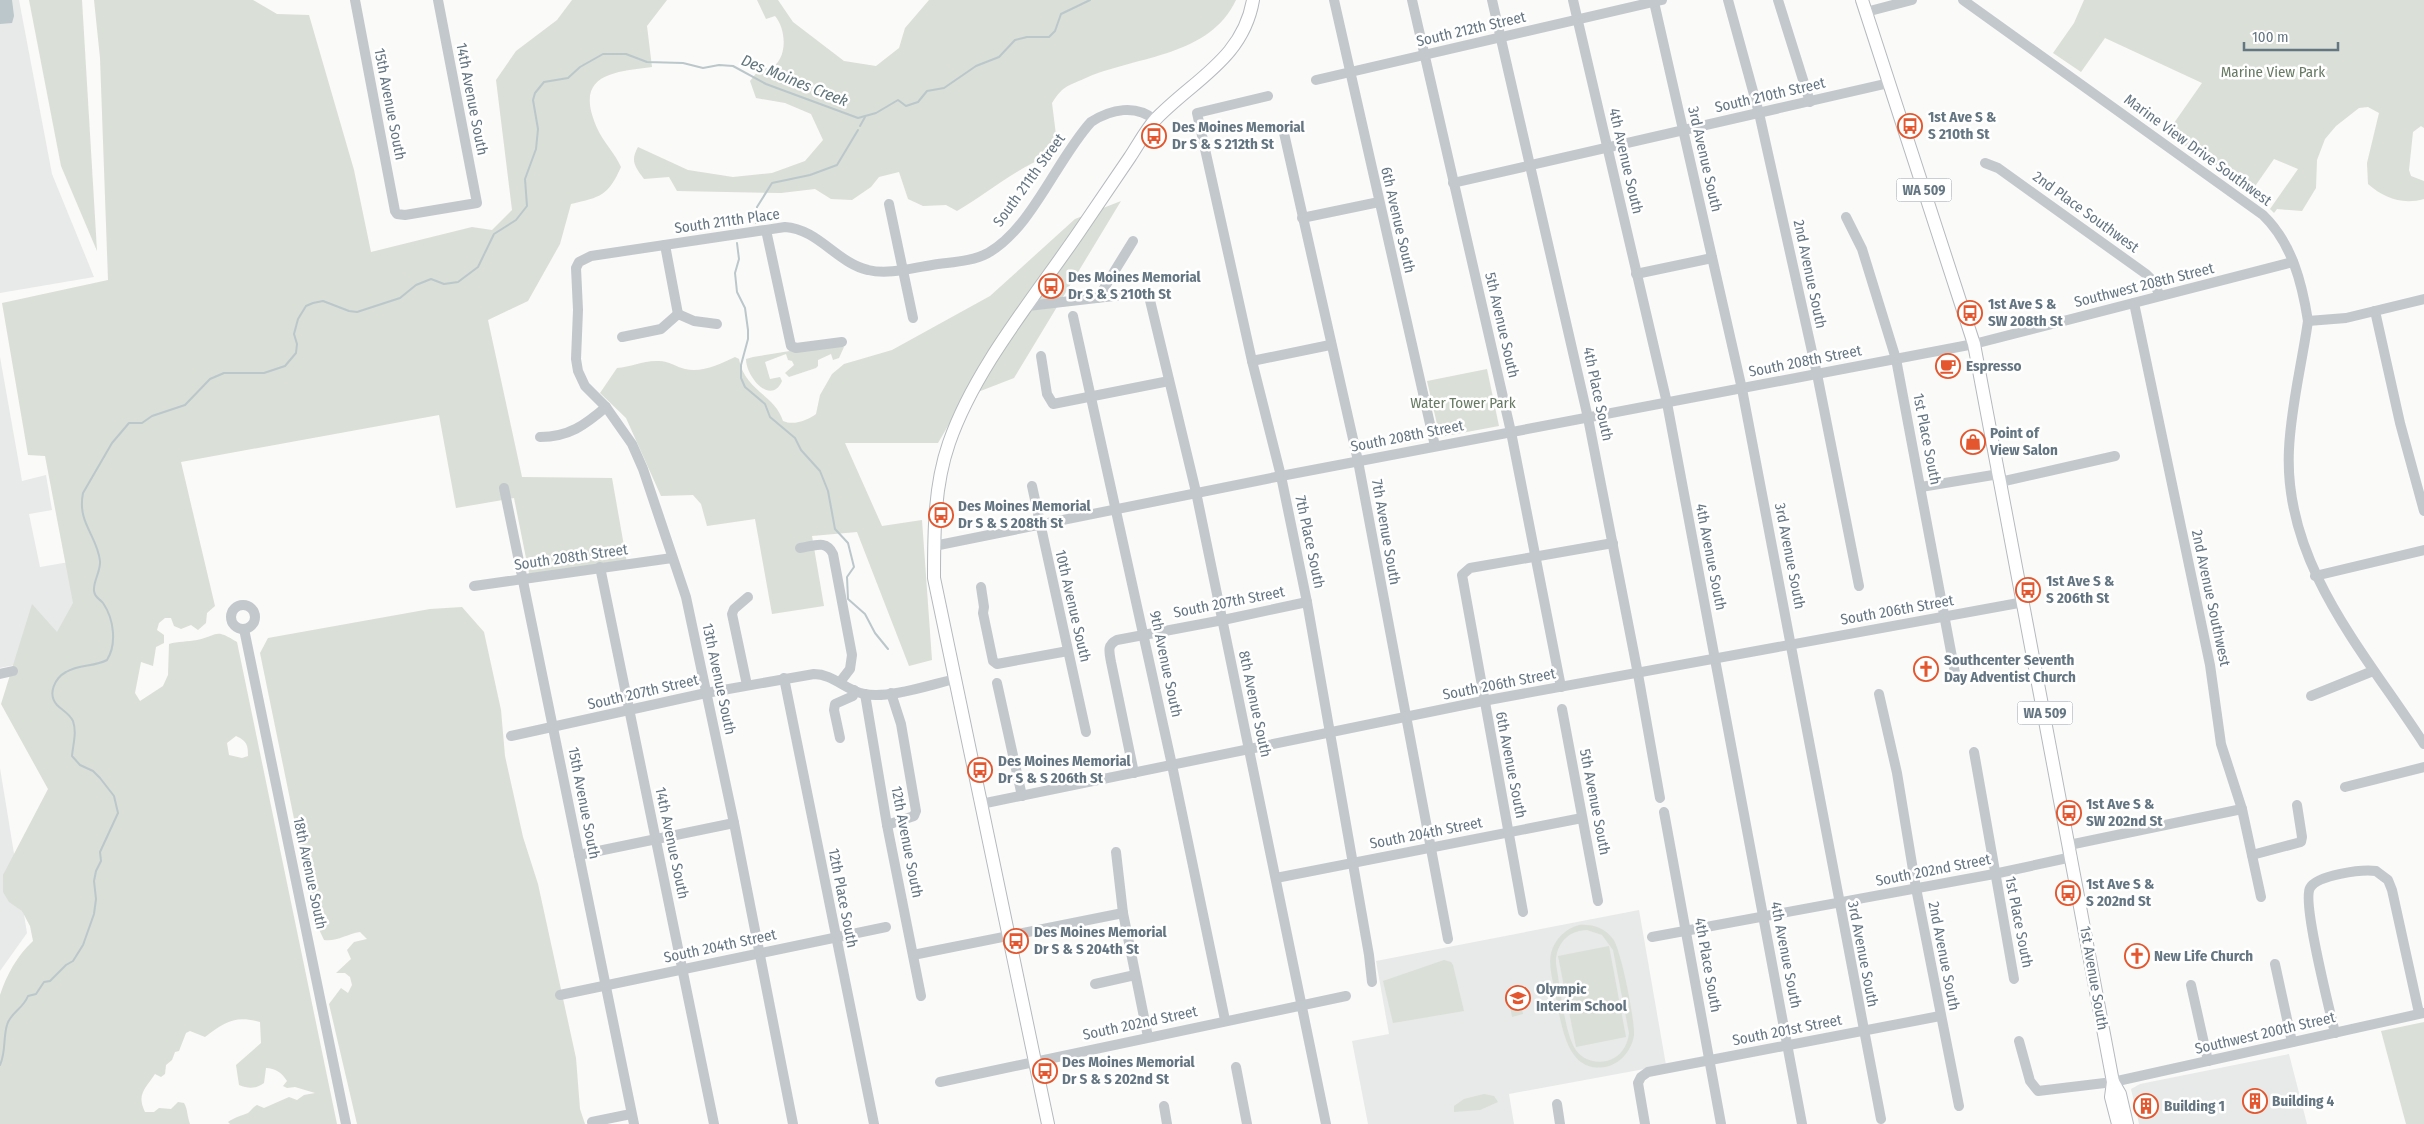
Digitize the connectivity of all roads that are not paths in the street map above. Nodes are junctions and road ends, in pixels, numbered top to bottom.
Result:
1 (355, 0) edge
2 (438, 0) edge
3 (1253, 0) edge
4 (1334, 0) edge
5 (1412, 0) edge
6 (1492, 0) edge
7 (1573, 0) edge
8 (1728, 0) edge
9 (1778, 0) edge
10 (1912, 0) edge
11 (1963, 0) edge
12 (1658, 1) edge
13 (1864, 6) edge
14 (1578, 20) junction
15 (1500, 37) junction
16 (1425, 54) junction
17 (1350, 72) junction
18 (1316, 80) dead end
19 (1888, 83) junction
20 (1268, 96) dead end
21 (1810, 102) junction
22 (1760, 113) junction
23 (1155, 120) junction
24 (1683, 131) junction
25 (1284, 133) dead end
26 (1607, 148) junction
27 (1985, 163) dead end
28 (1531, 165) junction
29 (1453, 183) junction
30 (1379, 202) junction
31 (477, 204) joint
32 (889, 204) dead end
33 (1846, 217) dead end
34 (1302, 218) junction
35 (766, 230) junction
36 (1133, 241) dead end
37 (665, 245) junction
38 (987, 253) joint
39 (1712, 258) junction
40 (579, 262) joint
41 (2293, 262) junction
42 (904, 269) junction
43 (1636, 274) junction
44 (2160, 296) junction
45 (1098, 298) junction
46 (2424, 299) edge
47 (2134, 303) junction
48 (1028, 306) junction
49 (2375, 311) junction
50 (678, 314) junction
51 (1073, 316) dead end
52 (913, 318) dead end
53 (2308, 321) junction
54 (717, 324) dead end
55 (622, 336) dead end
56 (842, 342) dead end
57 (1974, 344) junction
58 (1330, 345) junction
59 (1041, 356) dead end
60 (1896, 359) junction
61 (1252, 361) junction
62 (1817, 374) junction
63 (1170, 381) junction
64 (1742, 388) junction
65 (1092, 396) junction
66 (1666, 403) junction
67 (606, 407) junction
68 (1588, 418) junction
69 (1511, 432) junction
70 (540, 437) dead end
71 (1435, 446) junction
72 (2115, 456) dead end
73 (1358, 461) junction
74 (1281, 476) junction
75 (2000, 478) junction
76 (1032, 486) dead end
77 (1921, 487) junction
78 (504, 488) dead end
79 (1196, 492) junction
80 (1116, 509) junction
81 (2424, 511) edge
82 (1040, 525) junction
83 (1613, 543) junction
84 (934, 546) junction
85 (800, 548) dead end
86 (2424, 550) edge
87 (1535, 557) junction
88 (672, 558) junction
89 (600, 567) junction
90 (2315, 576) junction
91 (523, 579) junction
92 (474, 586) dead end
93 (1859, 586) dead end
94 (981, 587) dead end
95 (748, 597) dead end
96 (1307, 602) junction
97 (2024, 602) junction
98 (1945, 617) junction
99 (1223, 620) junction
100 (244, 629) dead end
101 (1144, 634) junction
102 (1792, 645) junction
103 (1068, 651) junction
104 (1715, 659) junction
105 (13, 671) dead end
106 (2373, 671) junction
107 (1955, 673) dead end
108 (0, 674) edge
109 (1638, 674) junction
110 (784, 678) junction
111 (954, 679) junction
112 (840, 682) junction
113 (997, 682) dead end
114 (747, 685) junction
115 (1561, 687) junction
116 (854, 690) junction
117 (706, 693) junction
118 (891, 693) junction
119 (865, 694) junction
120 (1878, 694) dead end
121 (2311, 696) dead end
122 (1484, 702) junction
123 (1562, 709) dead end
124 (630, 710) junction
125 (1406, 717) junction
126 (553, 727) junction
127 (1086, 732) dead end
128 (1330, 732) junction
129 (511, 736) dead end
130 (840, 738) dead end
131 (2424, 744) edge
132 (1249, 748) junction
133 (1974, 752) dead end
134 (1172, 765) junction
135 (2424, 767) edge
136 (1134, 773) junction
137 (2345, 787) dead end
138 (1022, 796) junction
139 (1660, 798) dead end
140 (982, 804) junction
141 (2297, 805) dead end
142 (2242, 809) junction
143 (1664, 812) dead end
144 (1582, 818) junction
145 (734, 823) junction
146 (887, 825) junction
147 (1508, 832) junction
148 (656, 840) junction
149 (1430, 847) junction
150 (2070, 851) junction
151 (1116, 852) dead end
152 (579, 855) junction
153 (2252, 855) junction
154 (1353, 863) junction
155 (1994, 874) junction
156 (1276, 878) junction
157 (1916, 888) junction
158 (2261, 897) dead end
159 (1598, 901) dead end
160 (1838, 903) junction
161 (1523, 912) dead end
162 (1124, 913) junction
163 (1764, 917) junction
164 (886, 927) dead end
165 (1686, 931) junction
166 (1009, 936) junction
167 (1652, 937) dead end
168 (836, 938) junction
169 (1448, 939) dead end
170 (760, 952) junction
171 (913, 955) junction
172 (2275, 964) dead end
173 (682, 969) junction
174 (1135, 975) junction
175 (2014, 979) dead end
176 (1372, 982) dead end
177 (1095, 984) dead end
178 (605, 985) junction
179 (2191, 985) dead end
180 (560, 995) dead end
181 (921, 996) dead end
182 (1346, 996) dead end
183 (1302, 1004) junction
184 (2422, 1013) edge
185 (1940, 1016) junction
186 (1225, 1020) junction
187 (1863, 1031) junction
188 (2335, 1033) junction
189 (1148, 1037) junction
190 (2019, 1041) dead end
191 (2292, 1042) junction
192 (1788, 1045) junction
193 (1710, 1060) junction
194 (1036, 1061) junction
195 (2208, 1061) junction
196 (1236, 1067) dead end
197 (940, 1082) dead end
198 (2113, 1082) junction
199 (1557, 1104) dead end
200 (1164, 1106) dead end
201 (1958, 1106) dead end
202 (632, 1119) edge
203 (1881, 1119) dead end
204 (592, 1122) dead end
205 (346, 1124) edge
206 (714, 1124) edge
207 (793, 1124) edge
208 (874, 1124) edge
209 (1048, 1124) edge
210 (1167, 1124) edge
211 (1247, 1124) edge
212 (1326, 1124) edge
213 (1560, 1124) edge
214 (1645, 1124) edge
215 (1721, 1124) edge
216 (1802, 1124) edge
217 (2118, 1124) edge
218 (2127, 1124) edge

1 - 31 street, 15th Avenue South
2 - 31 street, 14th Avenue South
3 - 23 main road
4 - 17 street, 6th Avenue South
5 - 16 street, 5th Avenue South
6 - 15 street, 4th Place South
7 - 14 street, 4th Avenue South
8 - 22 street, 2nd Avenue South
9 - 21 street
10 - 13 street
11 - 41 street, Marine View Drive Southwest
12 - 14 street, South 212th Street
12 - 24 street, 3rd Avenue South
13 - 19 main road, 1st Avenue South / WA 509
14 - 15 street, South 212th Street
14 - 26 street, 4th Avenue South
15 - 16 street, South 212th Street
15 - 28 street, 4th Place South
16 - 17 street, South 212th Street
16 - 29 street, 5th Avenue South
17 - 18 street, South 212th Street
17 - 30 street, 6th Avenue South
19 - 21 street, South 210th Street
19 - 57 main road, 1st Avenue South / WA 509
20 - 61 street, 7th Place South
21 - 22 street, South 210th Street
22 - 24 street, South 210th Street
22 - 62 street, 2nd Avenue South
23 - 38 street, South 211th Street
23 - 48 main road
24 - 26 street, South 210th Street
24 - 39 street, 3rd Avenue South
25 - 34 street, 7th Avenue South
26 - 28 street, South 210th Street
26 - 43 street, 4th Avenue South
27 - 44 street, 2nd Place Southwest
28 - 29 street, South 210th Street
28 - 68 street, 4th Place South
29 - 69 street, 5th Avenue South
30 - 34 street
30 - 71 street, 6th Avenue South
32 - 42 street
33 - 60 street, 1st Place South
34 - 58 street, 7th Avenue South
35 - 37 street, South 211th Place
35 - 42 street, South 211th Place
35 - 56 street
36 - 45 street
37 - 40 street, South 211th Place
37 - 50 street
38 - 42 street, South 211th Place
39 - 43 street
39 - 64 street, 3rd Avenue South
40 - 67 street, 13th Avenue South
41 - 44 street, Southwest 208th Street
41 - 53 street, Marine View Drive Southwest
42 - 52 street
43 - 66 street, 4th Avenue South
44 - 47 street, Southwest 208th Street
45 - 48 street
45 - 63 street, 8th Avenue South
46 - 49 street
47 - 57 street, Southwest 208th Street
47 - 142 street, 2nd Avenue Southwest
48 - 84 main road
49 - 53 street
49 - 81 street
50 - 54 street
50 - 55 street
51 - 65 street, 9th Avenue South
53 - 90 street, Marine View Drive Southwest
57 - 60 street, South 208th Street
57 - 75 main road, 1st Avenue South / WA 509
58 - 61 street
58 - 73 street, 7th Avenue South
59 - 65 street
60 - 62 street, South 208th Street
60 - 77 street, 1st Place South
61 - 74 street, 7th Place South
62 - 64 street, South 208th Street
62 - 93 street, 2nd Avenue South
63 - 65 street
63 - 79 street, 8th Avenue South
64 - 66 street, South 208th Street
64 - 102 street, 3rd Avenue South
65 - 80 street, 9th Avenue South
66 - 68 street, South 208th Street
66 - 104 street, 4th Avenue South
67 - 70 street
67 - 88 street, 13th Avenue South
68 - 69 street, South 208th Street
68 - 83 street, 4th Place South
69 - 71 street, South 208th Street
69 - 87 street, 5th Avenue South
71 - 73 street, South 208th Street
72 - 75 street
73 - 74 street, South 208th Street
73 - 125 street, 7th Avenue South
74 - 79 street, South 208th Street
74 - 96 street, 7th Place South
75 - 77 street
75 - 97 main road, 1st Avenue South / WA 509
76 - 82 street, 10th Avenue South
77 - 98 street, 1st Place South
78 - 91 street, 15th Avenue South
79 - 80 street, South 208th Street
79 - 99 street, 8th Avenue South
80 - 82 street, South 208th Street
80 - 101 street, 9th Avenue South
82 - 84 street, South 208th Street
82 - 103 street, 10th Avenue South
83 - 87 street
83 - 109 street, 4th Place South
84 - 111 main road
85 - 112 street
86 - 90 street
87 - 115 street, 5th Avenue South
87 - 122 street, 6th Avenue South
88 - 89 street, South 208th Street
88 - 117 street, 13th Avenue South
89 - 91 street, South 208th Street
89 - 124 street, 14th Avenue South
90 - 106 street, Marine View Drive Southwest
91 - 92 street, South 208th Street
91 - 126 street, 15th Avenue South
94 - 103 street
95 - 114 street
96 - 99 street, South 207th Street
96 - 128 street, 7th Place South
97 - 98 street, South 206th Street
97 - 150 main road, 1st Avenue South / WA 509
98 - 102 street, South 206th Street
98 - 107 street, 1st Place South
99 - 101 street, South 207th Street
99 - 132 street, 8th Avenue South
100 - 205 street, 18th Avenue South
101 - 134 street, 9th Avenue South
101 - 136 street, South 207th Street
102 - 104 street, South 206th Street
102 - 160 street, 3rd Avenue South
103 - 127 street, 10th Avenue South
104 - 109 street, South 206th Street
104 - 163 street, 4th Avenue South
105 - 108 street
106 - 121 street
106 - 131 street, Marine View Drive Southwest
109 - 115 street, South 206th Street
109 - 139 street, 4th Place South
110 - 112 street, South 207th Street
110 - 114 street, South 207th Street
110 - 168 street, 12th Place South
111 - 118 street, South 207th Street
111 - 140 main road
112 - 116 street, South 207th Street
113 - 138 street
114 - 117 street, South 207th Street
115 - 122 street, South 206th Street
116 - 119 street, South 207th Street
116 - 130 street
117 - 124 street, South 207th Street
117 - 145 street, 13th Avenue South
118 - 119 street, South 207th Street
118 - 146 street
119 - 146 street, 12th Avenue South
120 - 157 street, 2nd Avenue South
122 - 125 street, South 206th Street
122 - 147 street, 6th Avenue South
123 - 144 street, 5th Avenue South
124 - 126 street, South 207th Street
124 - 148 street, 14th Avenue South
125 - 128 street, South 206th Street
125 - 149 street, 7th Avenue South
126 - 129 street, South 207th Street
126 - 152 street, 15th Avenue South
128 - 132 street, South 206th Street
128 - 154 street, 7th Place South
132 - 134 street, South 206th Street
132 - 156 street, 8th Avenue South
133 - 155 street, 1st Place South
134 - 136 street, South 206th Street
134 - 186 street, 9th Avenue South
135 - 137 street
136 - 138 street, South 206th Street
138 - 140 street, South 206th Street
140 - 166 main road
141 - 153 street
142 - 150 street, South 202nd Street
142 - 153 street, 2nd Avenue Southwest
143 - 165 street, 4th Place South
144 - 147 street, South 204th Street
144 - 159 street, 5th Avenue South
145 - 148 street
145 - 170 street, 13th Avenue South
146 - 171 street, 12th Avenue South
147 - 149 street, South 204th Street
147 - 161 street, 6th Avenue South
148 - 152 street
148 - 173 street, 14th Avenue South
149 - 154 street, South 204th Street
149 - 169 street, 7th Avenue South
150 - 155 street, South 202nd Street
150 - 198 main road, 1st Avenue South / WA 509
151 - 162 street
152 - 178 street, 15th Avenue South
153 - 158 street, 2nd Avenue Southwest
154 - 156 street, South 204th Street
154 - 176 street, 7th Place South
155 - 157 street, South 202nd Street
155 - 175 street, 1st Place South
156 - 183 street, 8th Avenue South
157 - 160 street, South 202nd Street
157 - 185 street, 2nd Avenue South
160 - 163 street, South 202nd Street
160 - 187 street, 3rd Avenue South
162 - 166 street
162 - 174 street
163 - 165 street, South 202nd Street
163 - 192 street, 4th Avenue South
164 - 168 street, South 204th Street
165 - 167 street, South 202nd Street
165 - 193 street, 4th Place South
166 - 171 street
166 - 194 main road
168 - 170 street, South 204th Street
168 - 208 street, 12th Place South
170 - 173 street, South 204th Street
170 - 207 street, 13th Avenue South
171 - 181 street, 12th Avenue South
172 - 191 street
173 - 178 street, South 204th Street
173 - 206 street, 14th Avenue South
174 - 177 street
174 - 189 street
178 - 180 street, South 204th Street
178 - 202 street, 15th Avenue South
179 - 195 street
182 - 183 street, South 202nd Street
183 - 186 street, South 202nd Street
183 - 212 street, 8th Avenue South
184 - 188 street, Southwest 200th Street
184 - 188 street
185 - 187 street, South 201st Street
185 - 201 street, 2nd Avenue South
186 - 189 street, South 202nd Street
187 - 192 street, South 201st Street
187 - 203 street, 3rd Avenue South
188 - 191 street, Southwest 200th Street
189 - 194 street, South 202nd Street
190 - 198 street, Southwest 200th Street
191 - 195 street, Southwest 200th Street
192 - 193 street, South 201st Street
192 - 216 street, 4th Avenue South
193 - 214 street, South 201st Street
193 - 215 street, 4th Place South
194 - 197 street, South 202nd Street
194 - 209 main road
195 - 198 street, Southwest 200th Street
196 - 211 street
198 - 217 main road, 1st Avenue South / WA 509
198 - 218 main road, 1st Avenue South / WA 509
199 - 213 street
200 - 210 street
202 - 204 street

